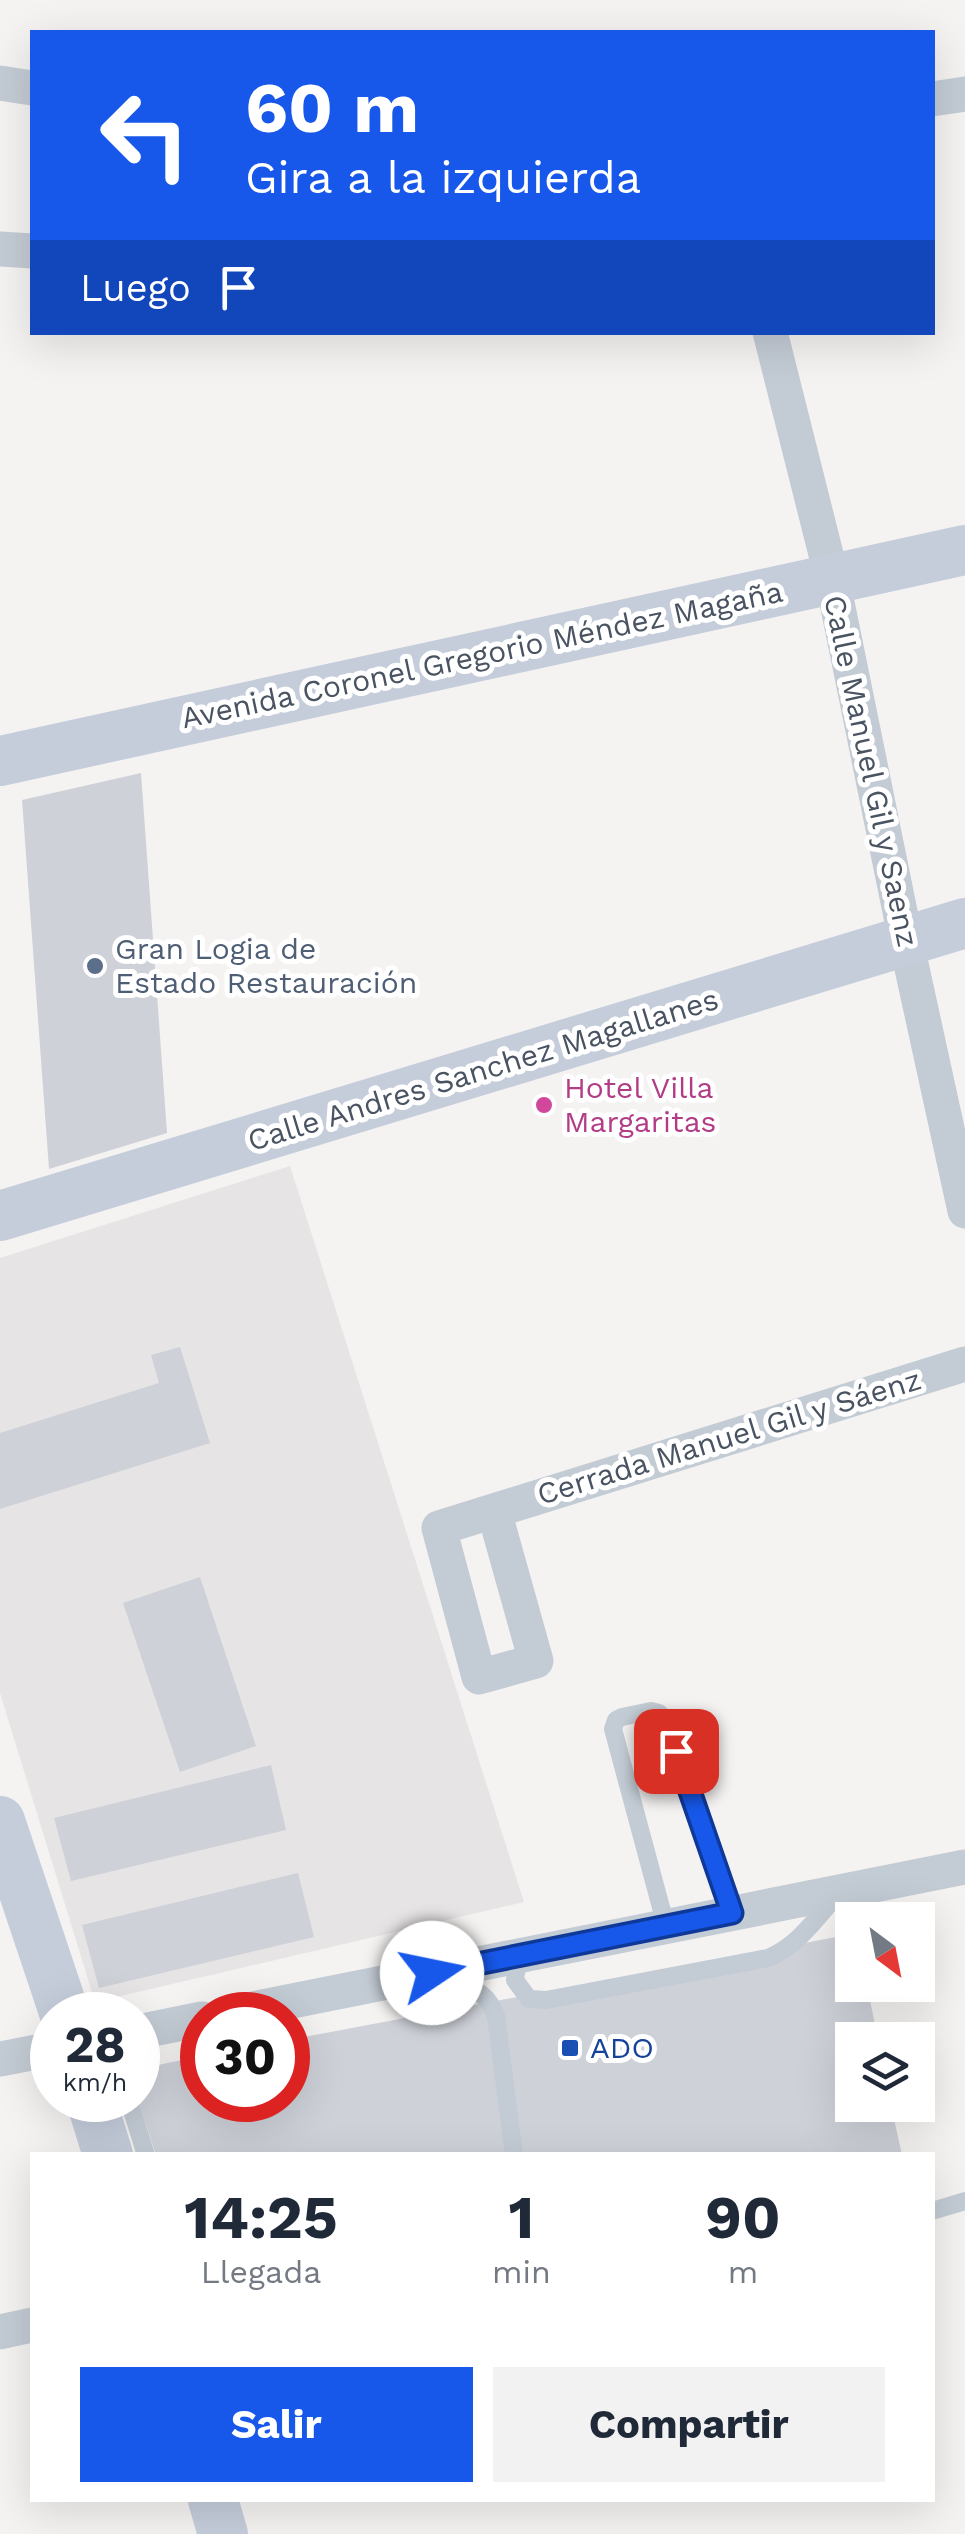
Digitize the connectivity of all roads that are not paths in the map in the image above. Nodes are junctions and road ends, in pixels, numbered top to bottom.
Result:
1 (0, 83) edge
2 (30, 88) edge
3 (965, 94) edge
4 (935, 99) edge
5 (0, 248) edge
6 (30, 251) edge
7 (771, 335) edge
8 (965, 550) edge
9 (832, 578) junction
10 (0, 761) edge
11 (965, 923) edge
12 (906, 942) junction
13 (959, 1155) edge
14 (965, 1211) edge
15 (0, 1216) edge
16 (965, 1364) edge
17 (494, 1511) dead end
18 (0, 1821) edge
19 (965, 1867) edge
20 (839, 1892) junction
21 (732, 1913) junction
22 (666, 1926) junction
23 (537, 1952) junction
24 (58, 1992) edge
25 (310, 1997) edge
26 (310, 2014) edge
27 (30, 2053) edge
28 (0, 2059) edge
29 (98, 2122) edge
30 (135, 2122) edge
31 (107, 2152) edge
32 (145, 2152) edge
33 (514, 2152) edge
34 (965, 2201) edge
35 (935, 2210) edge
36 (30, 2324) edge
37 (0, 2332) edge
38 (214, 2502) edge
39 (223, 2534) edge

1 - 2 street
3 - 4 street
5 - 6 street
7 - 9 street, Calle Manuel Gil y Saenz
8 - 9 main road, Avenida Coronel Gregorio Méndez Magaña
9 - 10 main road, Avenida Coronel Gregorio Méndez Magaña
9 - 12 street, Calle Manuel Gil y Saenz
11 - 12 main road, Calle Andres Sanchez Magallanes
12 - 13 street, Calle Manuel Gil y Saenz
12 - 15 main road, Calle Andres Sanchez Magallanes
13 - 14 street, Calle Manuel Gil y Saenz
16 - 17 street, Cerrada Manuel Gil y Sáenz
18 - 24 main road
19 - 20 street
20 - 21 street
20 - 23 lane
21 - 22 street
21 - 22 lane
22 - 23 street
23 - 25 street
26 - 33 lane
27 - 28 street
29 - 31 main road
30 - 32 lane
34 - 35 lane
36 - 37 street
38 - 39 main road

